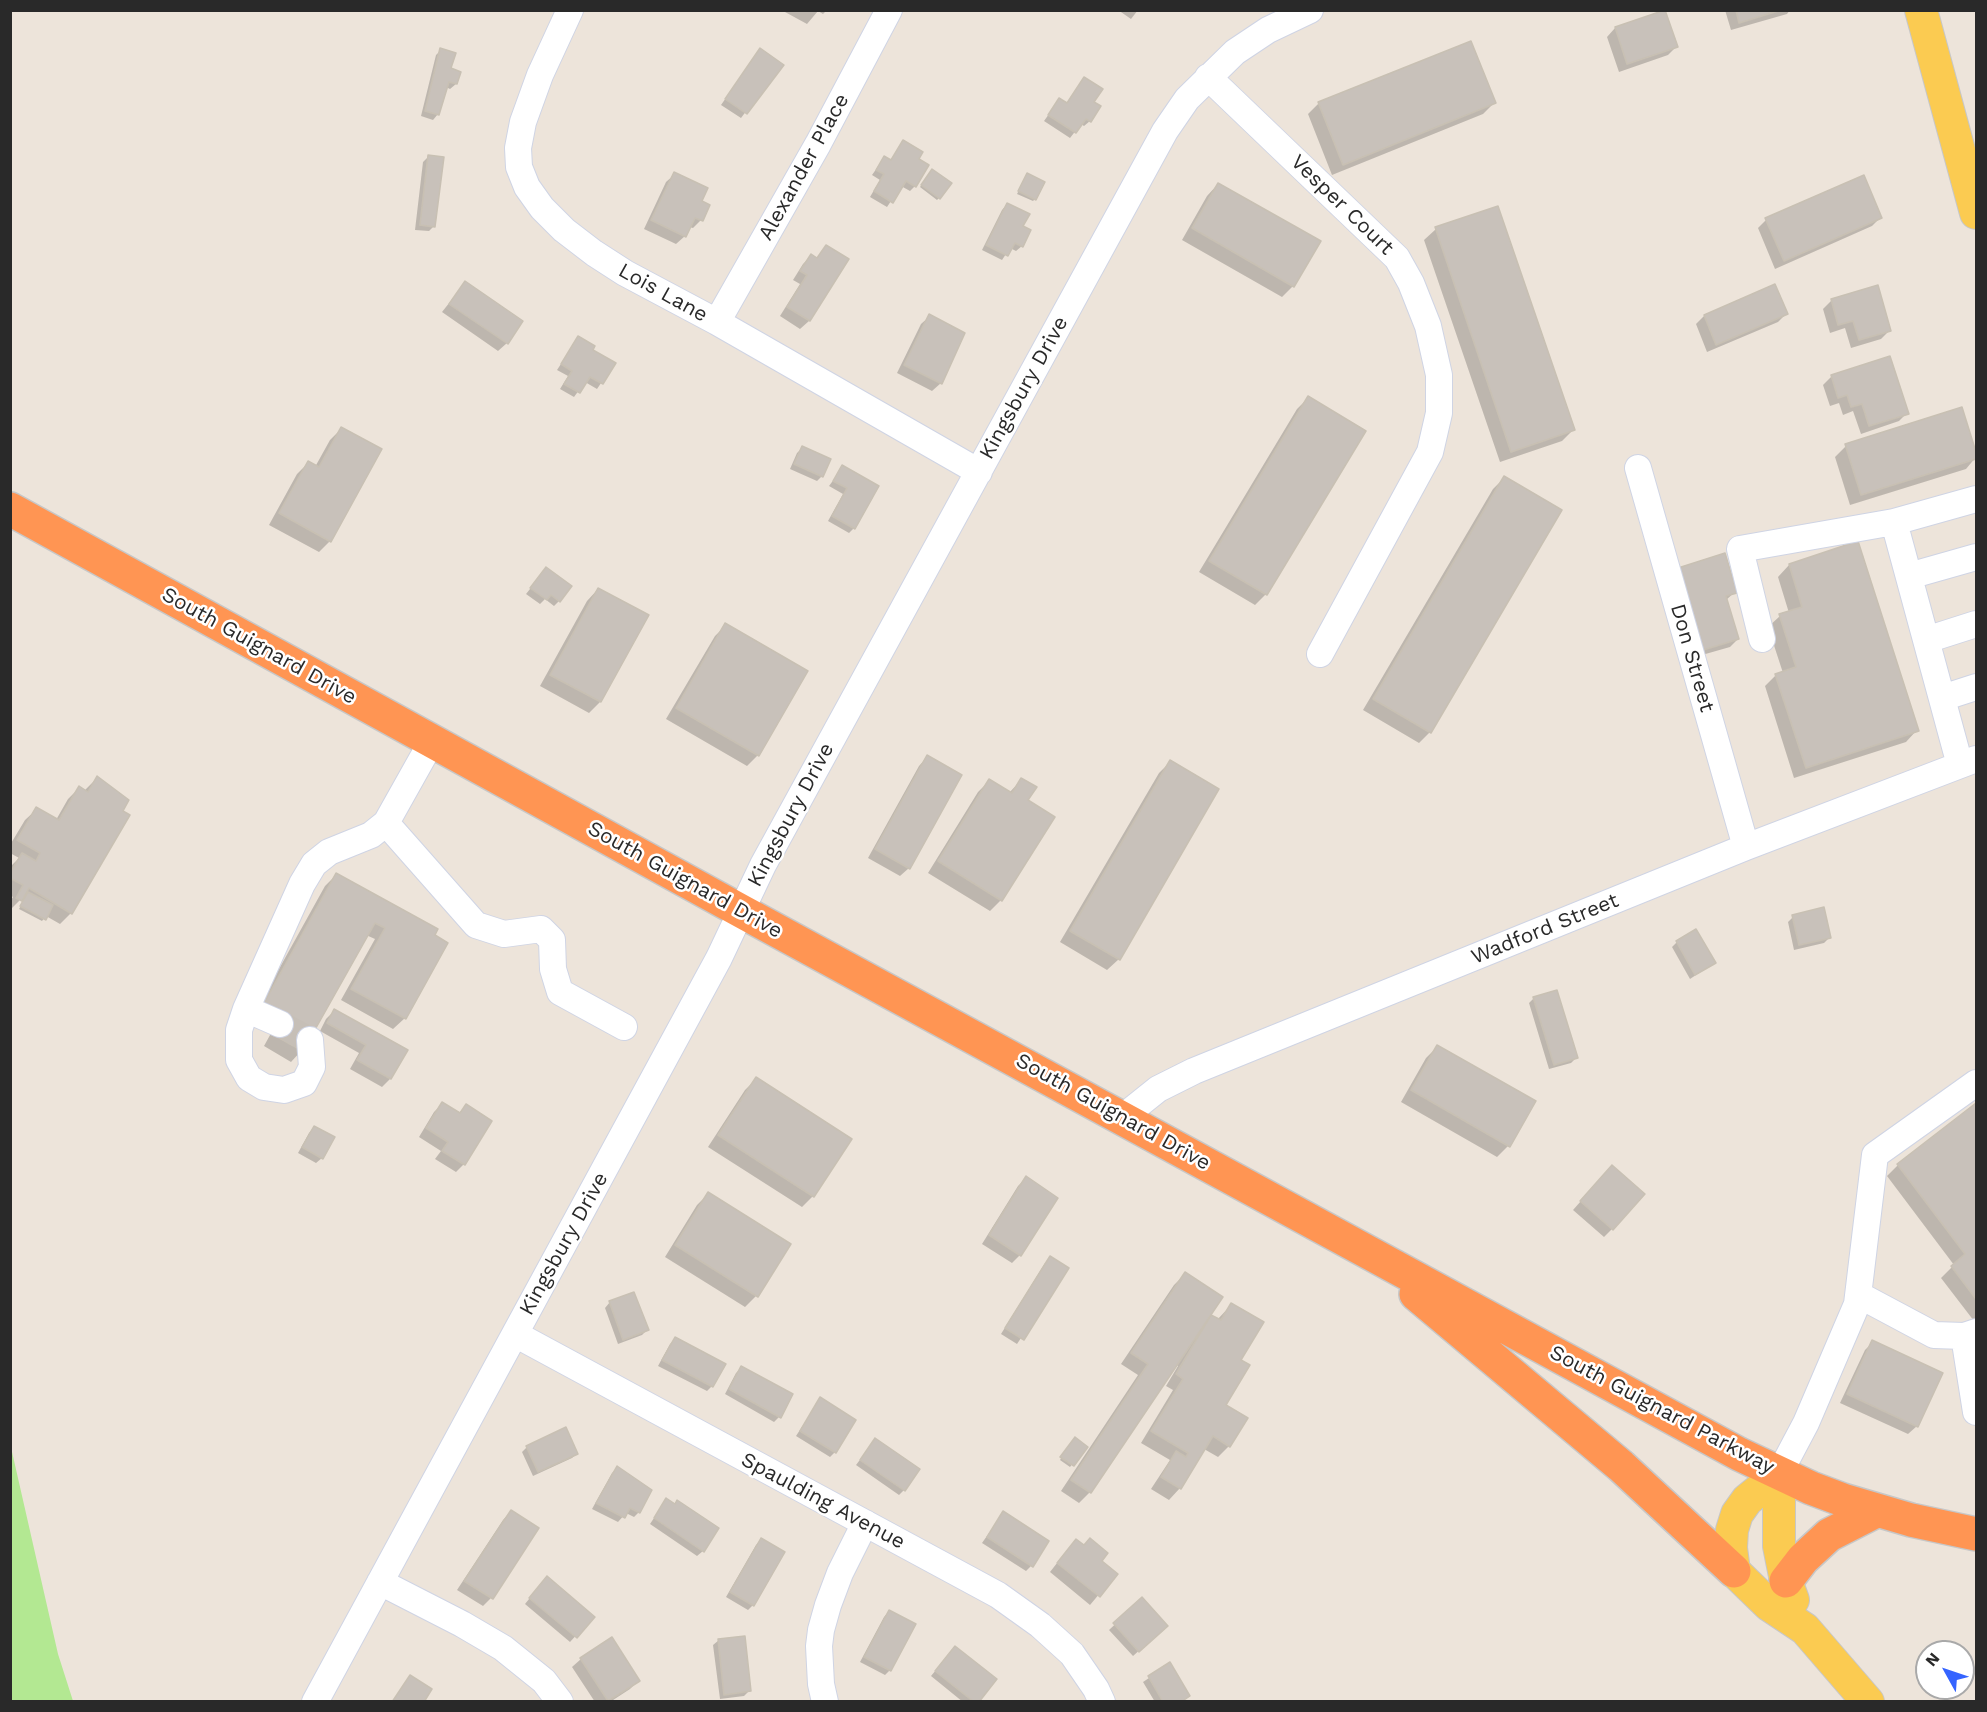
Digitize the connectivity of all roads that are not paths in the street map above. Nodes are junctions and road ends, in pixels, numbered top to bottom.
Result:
1 (570, 10) edge
2 (889, 10) edge
3 (1310, 10) edge
4 (1921, 10) edge
5 (1208, 77) junction
6 (1977, 213) edge
7 (717, 322) junction
8 (1638, 468) dead end
9 (979, 472) junction
10 (1977, 499) edge
11 (10, 509) edge
12 (1894, 522) junction
13 (1977, 557) edge
14 (1909, 576) junction
15 (1977, 624) edge
16 (1762, 639) dead end
17 (1926, 640) junction
18 (1320, 654) dead end
19 (1977, 687) edge
20 (1942, 698) junction
21 (432, 741) junction
22 (1968, 762) edge
23 (386, 823) junction
24 (1746, 847) junction
25 (741, 910) junction
26 (246, 1009) junction
27 (280, 1024) tunnel mouth
28 (624, 1027) dead end
29 (309, 1040) dead end
30 (1977, 1083) edge
31 (1123, 1117) junction
32 (1362, 1248) junction
33 (1858, 1295) junction
34 (515, 1334) junction
35 (1970, 1334) edge
36 (1977, 1412) edge
37 (1779, 1473) junction
38 (1876, 1511) junction
39 (865, 1523) junction
40 (1977, 1534) edge
41 (1734, 1570) junction
42 (1786, 1581) junction
43 (381, 1582) junction
44 (1805, 1629) junction
45 (315, 1701) edge
46 (560, 1701) edge
47 (825, 1701) edge
48 (1102, 1701) edge
49 (1868, 1701) edge

1 - 7 street, Lois Lane
2 - 7 street, Alexander Place
3 - 5 street, Kingsbury Drive
4 - 6 main road
5 - 9 street, Kingsbury Drive
5 - 18 street, Vesper Court
7 - 9 street, Lois Lane
8 - 24 street, Don Street
9 - 25 street, Kingsbury Drive
10 - 12 street
11 - 21 highway, South Guignard Drive
12 - 14 street
12 - 16 street
13 - 14 street
14 - 17 street
15 - 17 street
17 - 20 street
19 - 20 street
20 - 22 street
21 - 23 street
21 - 25 highway, South Guignard Drive
22 - 24 street, Wadford Street
23 - 26 street
23 - 28 street
24 - 31 street, Wadford Street
25 - 31 highway, South Guignard Drive
25 - 34 street, Kingsbury Drive
26 - 27 street
26 - 29 street
30 - 33 street
31 - 32 highway, South Guignard Drive
32 - 37 highway, South Guignard Parkway
32 - 41 highway
33 - 35 street
33 - 37 street
34 - 39 street, Spaulding Avenue
34 - 43 street, Kingsbury Drive
35 - 36 street
37 - 38 highway, South Guignard Parkway
37 - 41 main road
37 - 42 main road
38 - 40 highway, South Guignard Parkway
38 - 42 highway
39 - 47 street
39 - 48 street, Spaulding Avenue
41 - 44 main road
42 - 44 main road
43 - 45 street, Kingsbury Drive
43 - 46 street
44 - 49 main road

